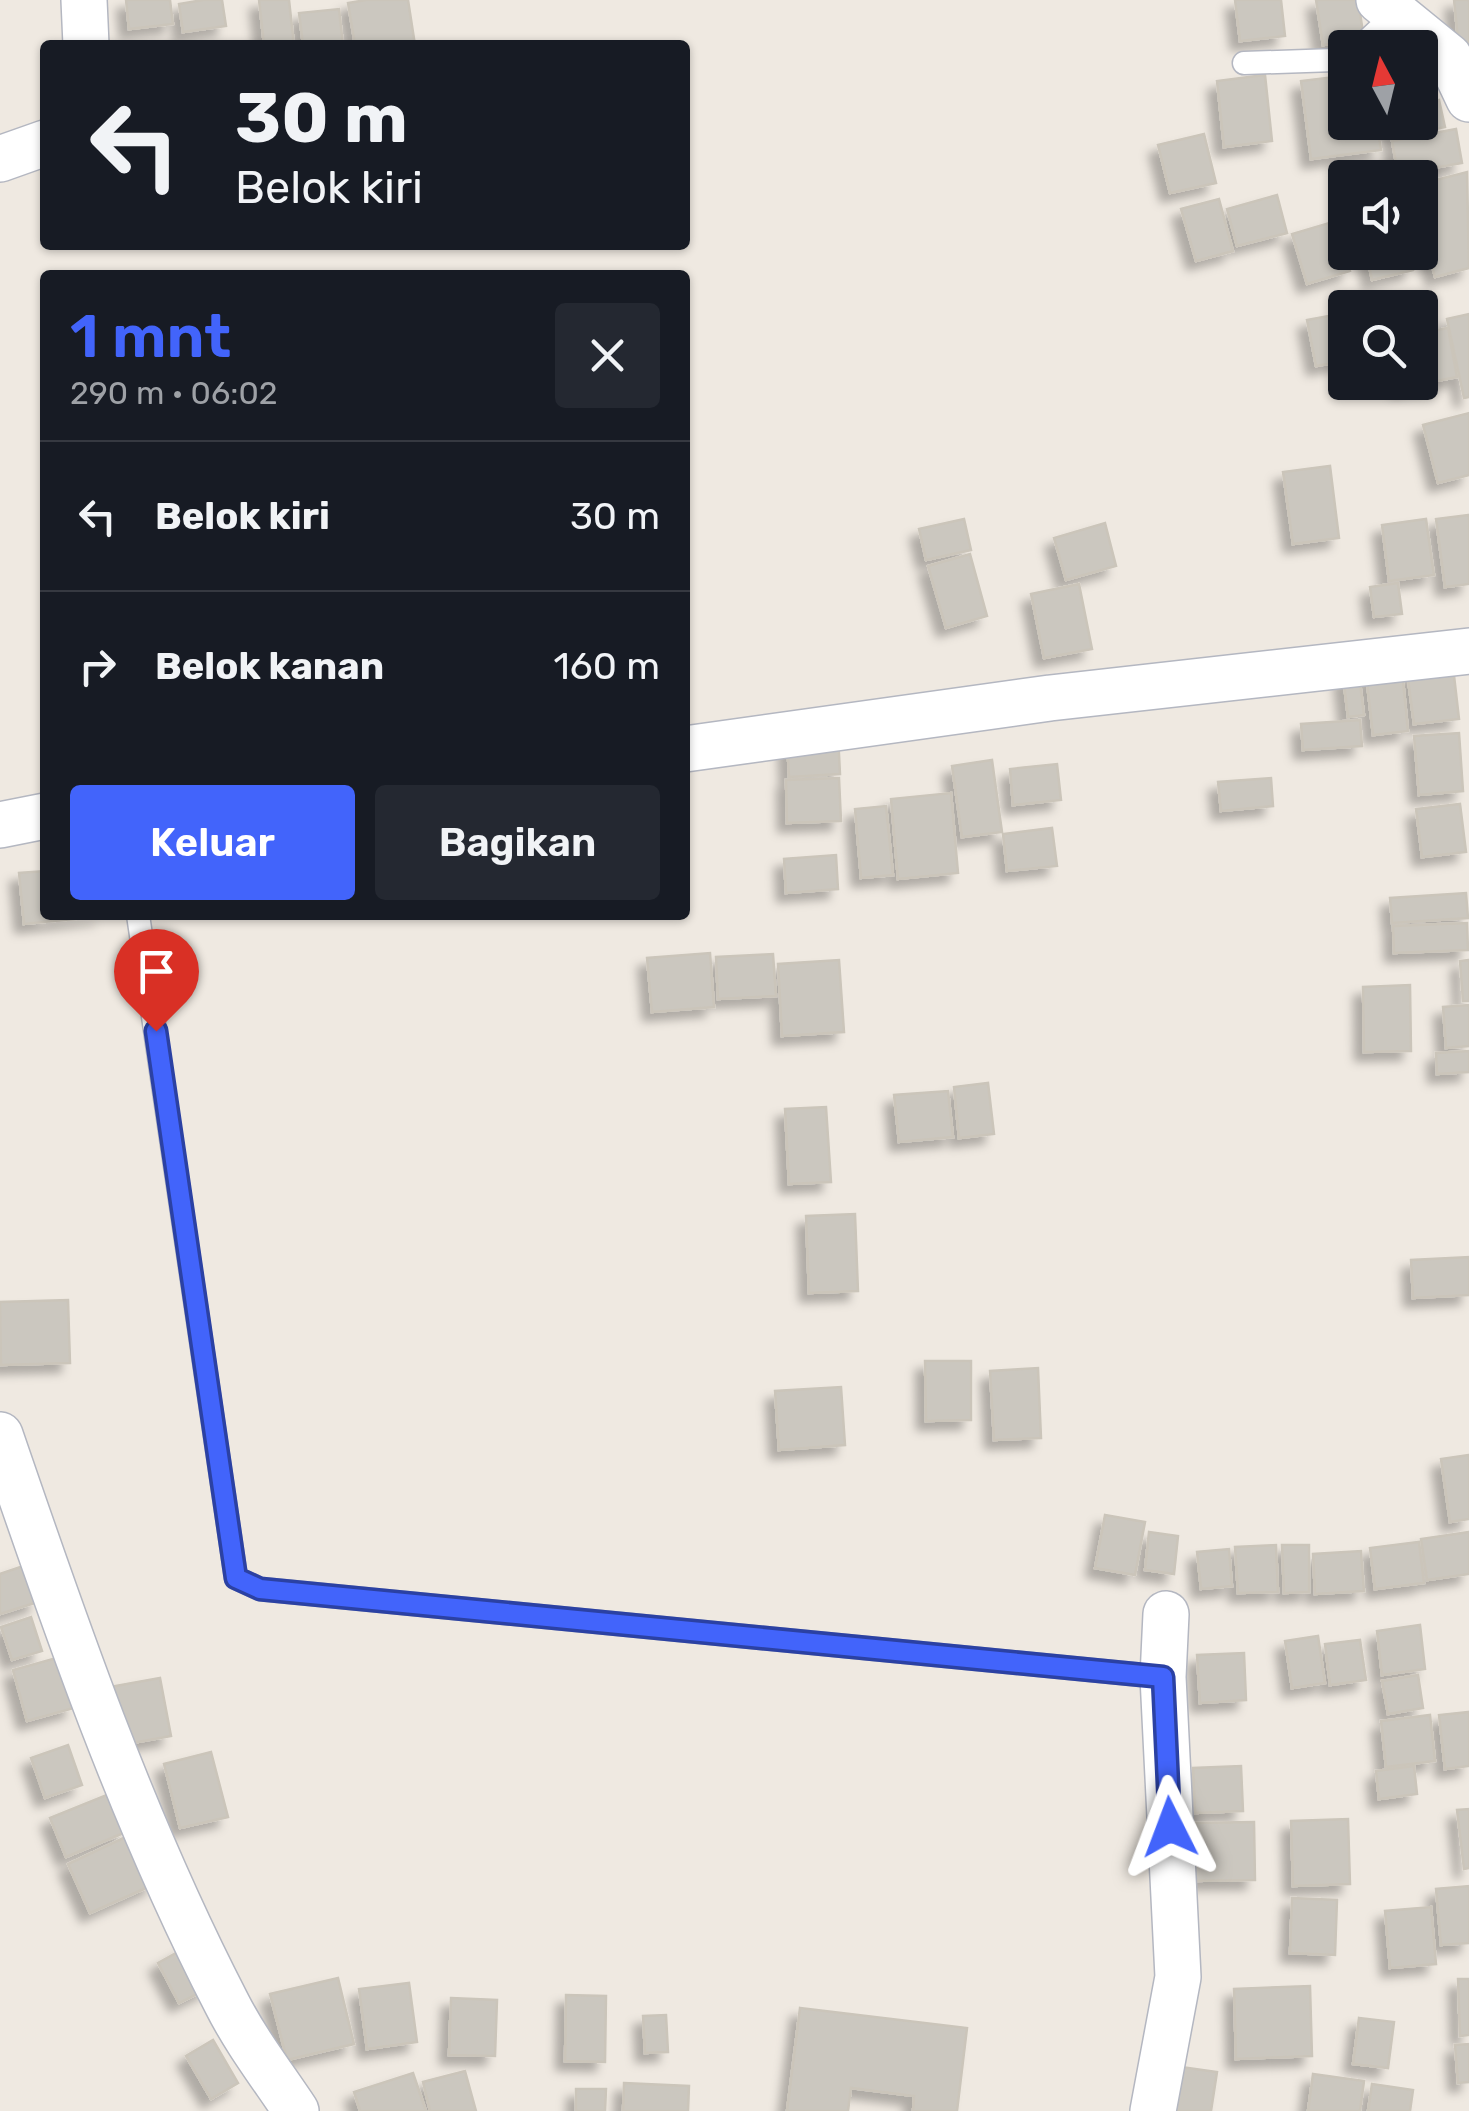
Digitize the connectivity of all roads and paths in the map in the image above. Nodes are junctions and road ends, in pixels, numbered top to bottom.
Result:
1 (84, 0) edge
2 (1387, 8) edge
3 (86, 40) edge
4 (1328, 60) edge
5 (1244, 63) dead end
6 (1469, 99) edge
7 (40, 145) edge
8 (0, 159) edge
9 (1469, 651) edge
10 (690, 748) edge
11 (40, 817) edge
12 (0, 825) edge
13 (139, 920) edge
14 (0, 1435) edge
15 (1166, 1614) dead end
16 (1163, 1677) junction
17 (296, 2111) edge
18 (1152, 2111) edge

1 - 3 street
2 - 6 street
4 - 5 lane
7 - 8 street
9 - 10 street
11 - 12 street
13 - 16 lane
14 - 17 street
15 - 16 street
16 - 18 street

